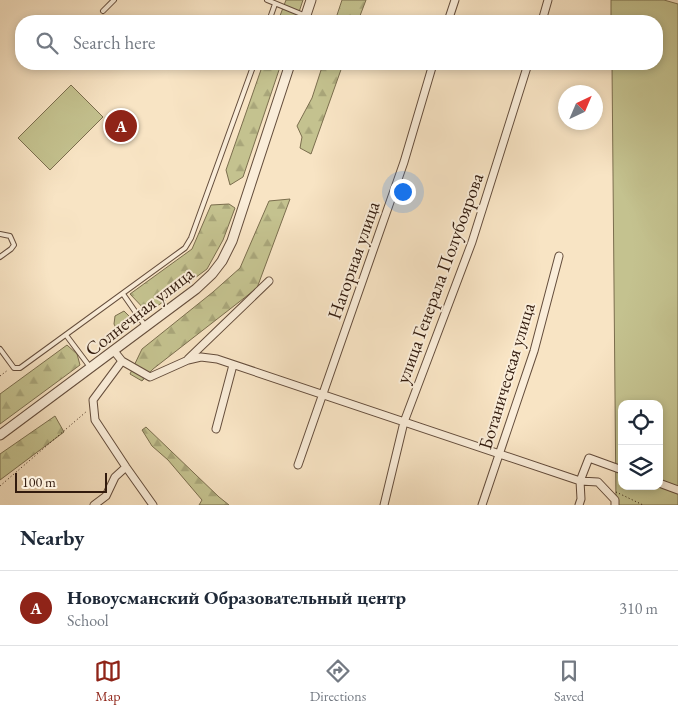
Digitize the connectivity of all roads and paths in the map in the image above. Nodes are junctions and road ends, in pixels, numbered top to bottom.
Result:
1 (114, 0) edge
2 (267, 0) edge
3 (311, 0) edge
4 (455, 0) edge
5 (548, 0) edge
6 (275, 4) junction
7 (103, 11) dead end
8 (271, 15) edge
9 (299, 15) edge
10 (306, 15) edge
11 (450, 15) edge
12 (544, 15) edge
13 (252, 70) edge
14 (288, 70) edge
15 (431, 70) edge
16 (526, 70) edge
17 (0, 234) edge
18 (559, 256) dead end
19 (0, 258) edge
20 (269, 281) dead end
21 (123, 294) junction
22 (147, 327) junction
23 (66, 335) junction
24 (0, 349) edge
25 (114, 351) junction
26 (188, 360) junction
27 (122, 361) junction
28 (234, 365) junction
29 (13, 366) junction
30 (90, 368) junction
31 (0, 376) edge
32 (323, 394) junction
33 (92, 407) junction
34 (404, 422) junction
35 (216, 430) dead end
36 (0, 435) edge
37 (499, 454) junction
38 (298, 465) dead end
39 (126, 467) junction
40 (618, 469) edge
41 (580, 481) junction
42 (663, 484) edge
43 (0, 486) edge
44 (612, 489) dead end
45 (678, 490) edge
46 (94, 505) edge
47 (153, 505) edge
48 (384, 505) edge
49 (482, 505) edge
50 (578, 505) edge
51 (615, 505) edge
52 (643, 505) edge

1 - 7 lane
2 - 6 lane
3 - 10 street
4 - 11 street
5 - 12 street
6 - 8 lane
6 - 9 lane
13 - 21 lane
14 - 22 street, Солнечная улица
15 - 32 street, Нагорная улица
16 - 34 street, улица Генерала Полубоярова
17 - 19 lane
18 - 37 street, Ботаническая улица
20 - 26 street
21 - 22 lane
21 - 23 lane
22 - 25 street, Солнечная улица
23 - 29 lane
23 - 30 lane
24 - 29 lane
25 - 27 street
25 - 30 street, Солнечная улица
26 - 27 street
26 - 28 street
27 - 33 street
28 - 32 street
28 - 35 street
29 - 31 path
30 - 36 street, Солнечная улица
32 - 34 street
32 - 38 street, Нагорная улица
33 - 39 street
33 - 43 path
34 - 37 street
34 - 48 street, улица Генерала Полубоярова
37 - 41 street
37 - 49 street, Ботаническая улица
39 - 46 street
39 - 47 street
40 - 41 street
41 - 50 street
41 - 51 street
42 - 45 street
44 - 52 path

